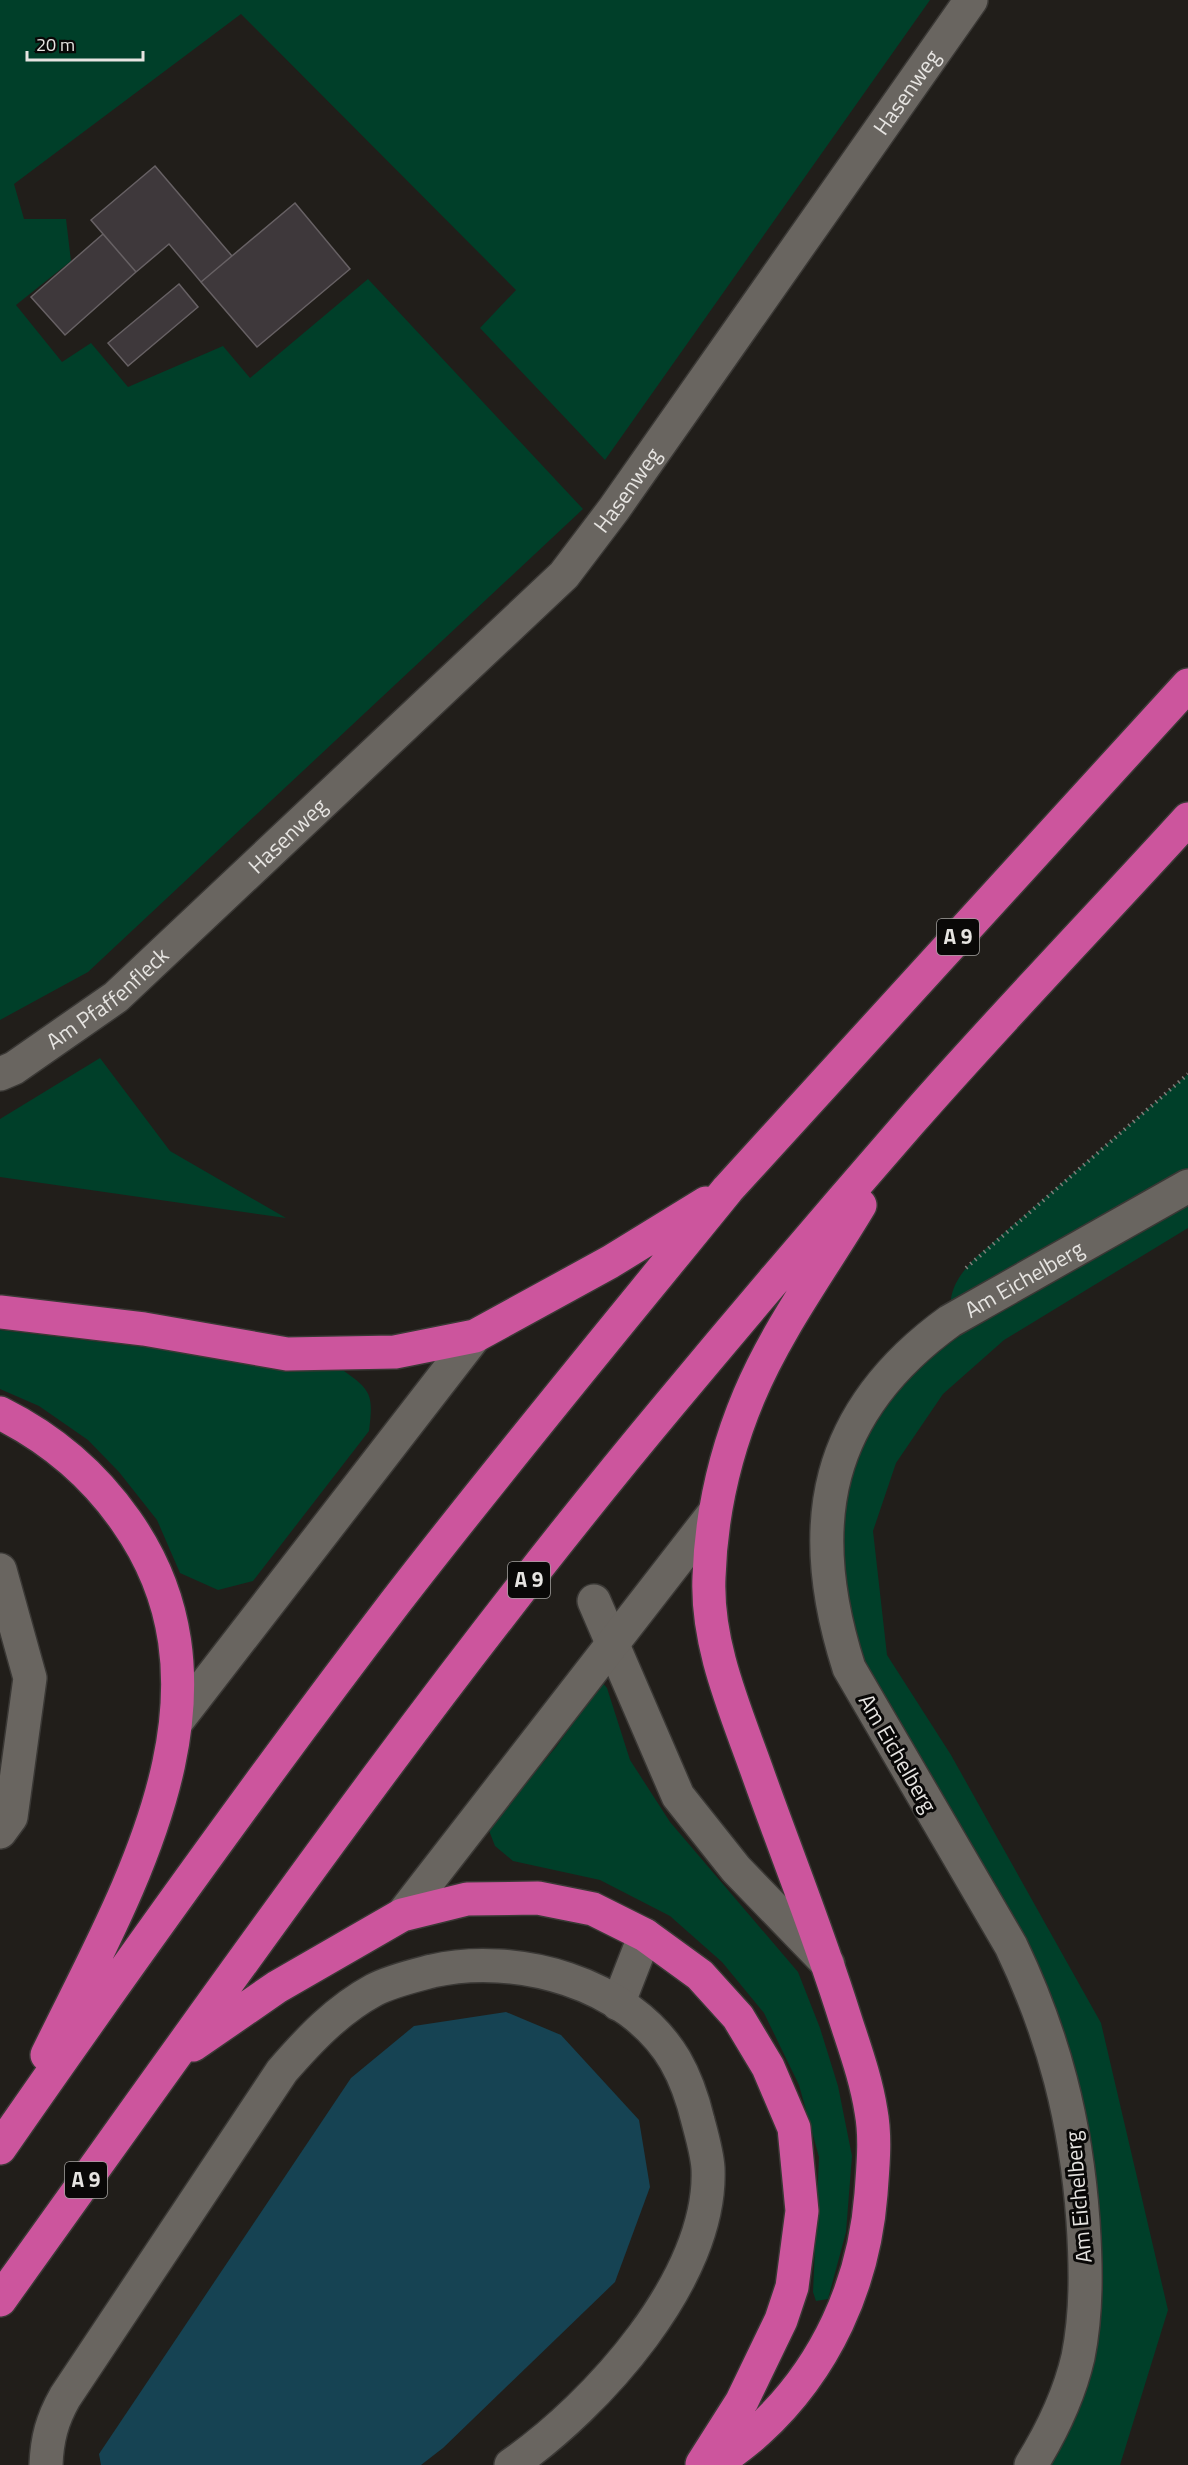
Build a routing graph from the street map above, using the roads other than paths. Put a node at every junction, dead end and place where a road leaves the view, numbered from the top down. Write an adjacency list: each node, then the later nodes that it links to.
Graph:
1 (971, 0): 4 (street, Hasenweg)
2 (1188, 685): 8 (highway, A 9)
3 (1188, 819): 6 (highway, A 9)
4 (204, 911): 5 (street, Am Pfaffenfleck)
5 (0, 1074)
6 (912, 1119): 12 (highway); 22 (highway, A 9)
7 (1188, 1186): 29 (street, Am Eichelberg)
8 (728, 1189): 10 (highway); 23 (highway, A 9)
9 (0, 1312): 10 (highway)
10 (475, 1336): 16 (street)
11 (0, 1413): 16 (highway)
12 (714, 1514): 15 (street); 20 (highway)
13 (0, 1570): 17 (street)
14 (594, 1601): 15 (street)
15 (614, 1645): 18 (street); 20 (street)
16 (178, 1720): 23 (highway)
17 (0, 1832)
18 (402, 1914): 19 (highway); 22 (highway)
19 (645, 1935): 21 (street); 27 (highway)
20 (828, 1964): 28 (highway)
21 (618, 2004): 25 (street); 26 (street)
22 (172, 2060): 24 (highway, A 9)
23 (2, 2144)
24 (0, 2300)
25 (46, 2465)
26 (511, 2465)
27 (702, 2465)
28 (715, 2465)
29 (1031, 2465)

